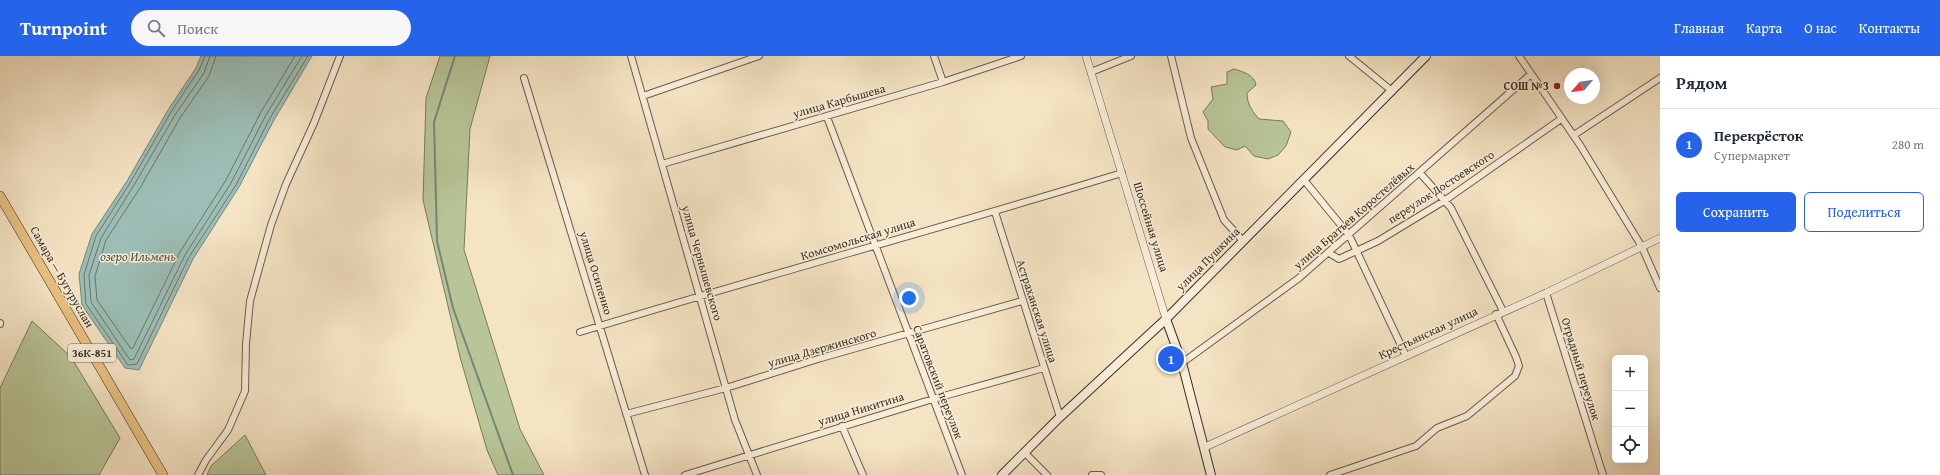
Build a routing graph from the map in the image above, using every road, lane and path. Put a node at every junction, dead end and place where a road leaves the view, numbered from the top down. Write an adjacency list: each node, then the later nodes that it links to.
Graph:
1 (340, 56): 57 (street)
2 (631, 56): 18 (street, улица Чернышевского)
3 (759, 56): 18 (street)
4 (934, 56): 16 (street)
5 (1021, 56): 16 (street, улица Карбышева)
6 (1086, 56): 12 (street, Шоссейная улица)
7 (1131, 56): 12 (street)
8 (1171, 56): 31 (street)
9 (1348, 56): 17 (street)
10 (1426, 56): 17 (main road, улица Пушкина)
11 (1519, 56): 13 (street)
12 (1091, 72): 23 (street, Шоссейная улица)
13 (1531, 74): 20 (street); 24 (street, улица Братьев Коростелёвых)
14 (524, 78): 42 (street, улица Осипенко)
15 (1660, 78): 21 (street)
16 (943, 82): 19 (street, улица Карбышева)
17 (1392, 91): 25 (main road, улица Пушкина)
18 (644, 96): 22 (street, улица Чернышевского)
19 (827, 117): 22 (street, улица Карбышева); 32 (street, Саратовский переулок)
20 (1561, 119): 21 (street); 27 (street, переулок Достоевского)
21 (1574, 135): 33 (street)
22 (662, 164): 38 (street, улица Чернышевского)
23 (1122, 172): 28 (street, Комсомольская улица); 41 (street, Шоссейная улица)
24 (1420, 173): 27 (street); 29 (street, улица Братьев Коростелёвых)
25 (1304, 180): 29 (street); 31 (main road, улица Пушкина)
26 (0, 196): 56 (main road, Самара — Бугуруслан / 36К-851)
27 (1444, 201): 34 (street, переулок Достоевского); 40 (street)
28 (994, 212): 32 (street, Комсомольская улица); 39 (street, Астраханская улица)
29 (1349, 235): 34 (street); 35 (street, улица Братьев Коростелёвых)
30 (1660, 238): 33 (street, Крестьянская улица)
31 (1243, 241): 41 (main road, улица Пушкина)
32 (875, 245): 38 (street, Комсомольская улица); 44 (street, Саратовский переулок)
33 (1642, 247): 36 (street); 37 (street, Крестьянская улица)
34 (1356, 250): 35 (street, переулок Достоевского); 45 (street)
35 (1329, 253): 46 (street, улица Братьев Коростелёвых)
36 (1660, 288)
37 (1546, 293): 40 (street, Крестьянская улица); 69 (street, Отрадный переулок)
38 (699, 296): 42 (street, Комсомольская улица); 48 (street, улица Чернышевского)
39 (1022, 301): 44 (street, улица Дзержинского); 47 (street, Астраханская улица)
40 (1499, 313): 45 (street, Крестьянская улица); 68 (street)
41 (1166, 318): 46 (main road, Шоссейная улица); 51 (main road, улица Пушкина)
42 (601, 326): 43 (street, Комсомольская улица); 50 (street, улица Осипенко)
43 (580, 332)
44 (908, 334): 48 (street, улица Дзержинского); 49 (street, Саратовский переулок)
45 (1406, 356): 53 (street, Крестьянская улица)
46 (1182, 363): 53 (main road, Шоссейная улица)
47 (1044, 368): 49 (street, улица Никитина); 51 (street, Астраханская улица)
48 (726, 388): 50 (street, улица Дзержинского); 55 (street, улица Чернышевского)
49 (933, 399): 52 (street, улица Никитина); 62 (street, Саратовский переулок)
50 (626, 414): 58 (street, улица Осипенко)
51 (1060, 417): 54 (main road, улица Пушкина)
52 (842, 426): 55 (street, улица Никитина); 61 (street)
53 (1205, 447): 67 (main road, Шоссейная улица)
54 (1025, 453): 63 (main road, улица Пушкина); 64 (street)
55 (748, 455): 59 (street, улица Никитина); 60 (street, улица Чернышевского)
56 (163, 475)
57 (198, 475)
58 (645, 475)
59 (685, 475)
60 (757, 475)
61 (863, 475)
62 (962, 475)
63 (1002, 475)
64 (1047, 475)
65 (1092, 475): 66 (street)
66 (1101, 475)
67 (1211, 475)
68 (1330, 475)
69 (1603, 475)

